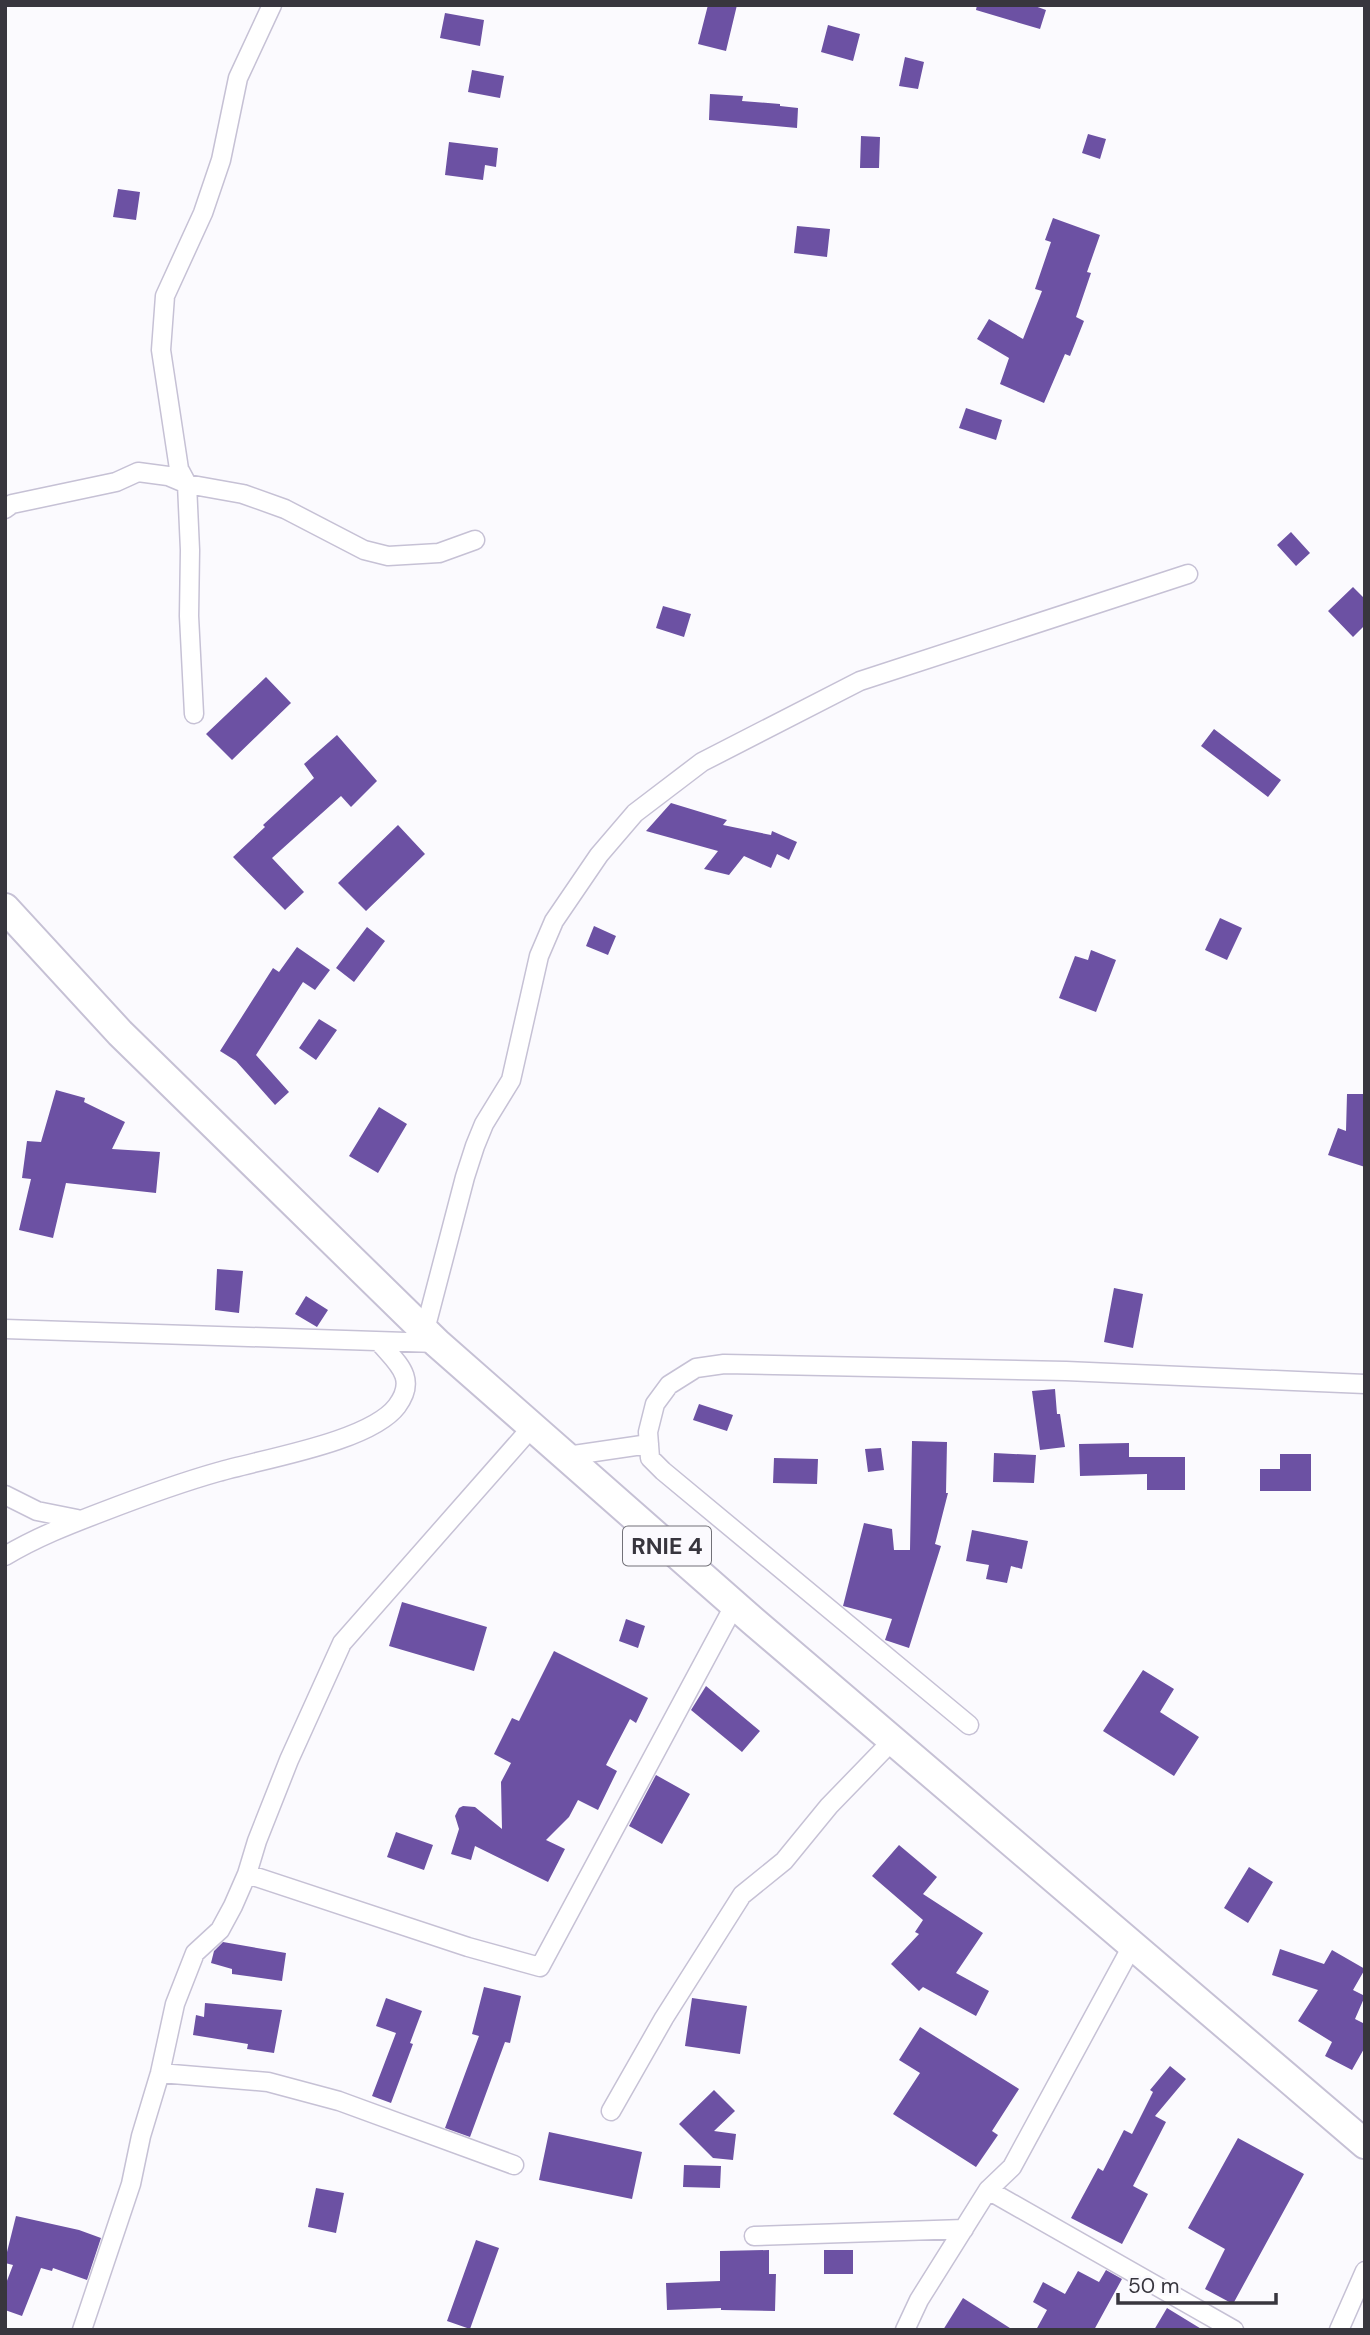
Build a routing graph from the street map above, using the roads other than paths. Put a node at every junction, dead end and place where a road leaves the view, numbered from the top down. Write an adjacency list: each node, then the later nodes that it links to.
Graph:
1 (272, 5): 2 (street)
2 (187, 484): 3 (street); 4 (street); 6 (street)
3 (5, 509)
4 (475, 540)
5 (1188, 574): 9 (street)
6 (194, 714)
7 (5, 908): 9 (main road, RNIE 4)
8 (5, 1329): 10 (street)
9 (431, 1337): 10 (street); 12 (main road, RNIE 4)
10 (380, 1343): 16 (street)
11 (1365, 1384): 13 (street)
12 (533, 1427): 14 (main road, RNIE 4); 21 (street)
13 (649, 1444): 14 (street); 19 (street)
14 (567, 1456): 18 (main road, RNIE 4)
15 (5, 1495): 16 (street)
16 (81, 1520): 17 (street)
17 (5, 1556)
18 (735, 1604): 20 (main road, RNIE 4); 21 (street)
19 (969, 1725)
20 (892, 1741): 22 (main road, RNIE 4); 24 (street)
21 (247, 1874): 23 (street)
22 (1132, 1946): 25 (main road, RNIE 4); 27 (street)
23 (160, 2073): 26 (street); 31 (street)
24 (611, 2110)
25 (1365, 2144)
26 (514, 2165)
27 (988, 2190): 28 (street); 33 (street)
28 (964, 2228): 29 (street); 32 (street)
29 (754, 2236)
30 (1365, 2271): 34 (street)
31 (82, 2330)
32 (905, 2330)
33 (1234, 2330)
34 (1339, 2330)

